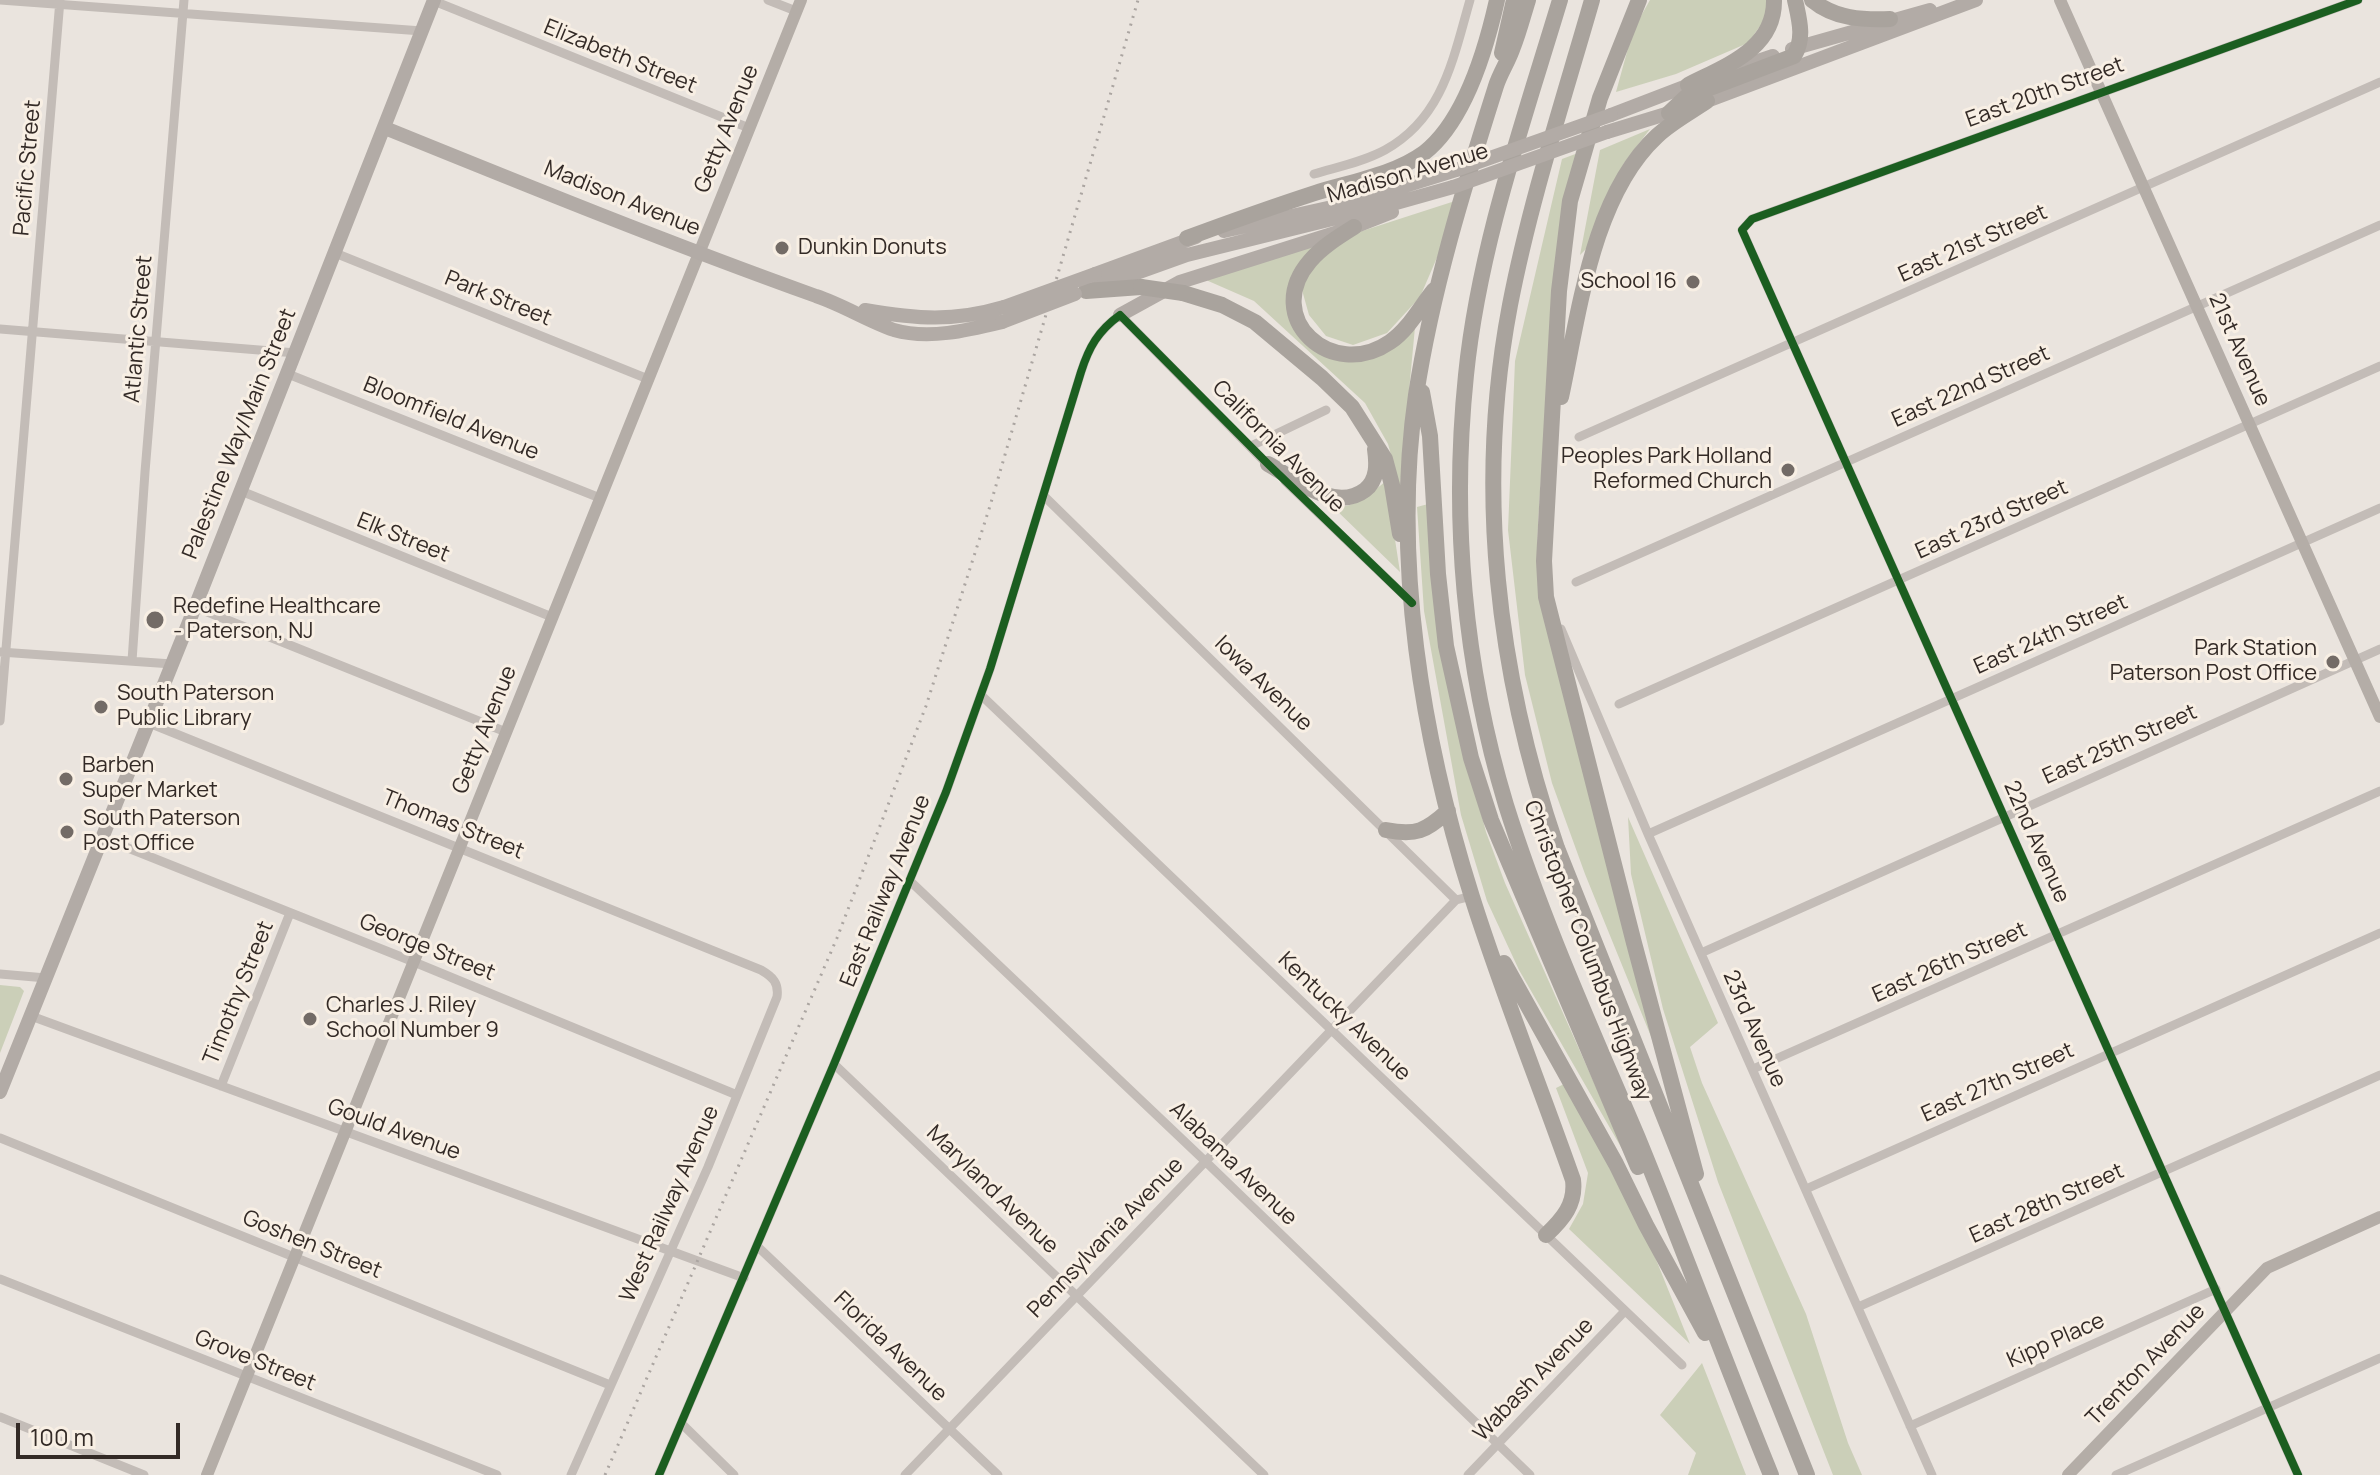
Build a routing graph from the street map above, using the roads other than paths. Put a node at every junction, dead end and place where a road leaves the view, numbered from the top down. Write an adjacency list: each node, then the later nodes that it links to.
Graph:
1 (0, 0): 20 (street)
2 (184, 0): 22 (street, Atlantic Street)
3 (434, 0): 24 (main road, Palestine Way/Main Street); 34 (street, Elizabeth Street)
4 (768, 0): 21 (street)
5 (1470, 0): 35 (street)
6 (1497, 0): 41 (highway)
7 (1514, 0): 27 (highway)
8 (1528, 0): 27 (highway)
9 (1560, 0): 122 (highway, Christopher Columbus Highway)
10 (1592, 0): 127 (highway, Christopher Columbus Highway)
11 (1626, 0): 26 (highway)
12 (1639, 0): 26 (highway)
13 (1774, 0): 29 (highway)
14 (1795, 0): 25 (highway)
15 (1812, 0): 23 (highway)
16 (1968, 0): 23 (main road, Madison Avenue)
17 (1976, 0): 31 (main road, Madison Avenue)
18 (2060, 0): 30 (street, 21st Avenue)
19 (2358, 0): 30 (street, East 20th Street)
20 (60, 3): 22 (street); 50 (street, Pacific Street)
21 (798, 6): 34 (street, Getty Avenue)
22 (183, 14): 24 (street); 51 (street, Atlantic Street)
23 (1890, 19): 25 (main road, Madison Avenue)
24 (422, 31): 33 (main road, Palestine Way/Main Street)
25 (1800, 47): 29 (main road, Madison Avenue); 32 (highway)
26 (1617, 50): 62 (highway)
27 (1497, 82): 44 (highway)
28 (2380, 82): 37 (street, East 21st Street)
29 (1688, 85): 41 (main road, Madison Avenue, bridge)
30 (2101, 92): 37 (street, 21st Avenue); 38 (street, East 20th Street)
31 (1707, 101): 32 (main road, Madison Avenue); 62 (highway)
32 (1669, 113): 36 (main road, Madison Avenue, bridge)
33 (385, 128): 42 (main road, Palestine Way/Main Street); 43 (main road, Madison Avenue)
34 (749, 128): 43 (street, Getty Avenue)
35 (1314, 174)
36 (1453, 187): 40 (main road); 45 (main road, Madison Avenue)
37 (2144, 187): 46 (street, 21st Avenue); 52 (street, East 21st Street)
38 (1745, 224): 52 (street, 22nd Avenue)
39 (2380, 225): 46 (street, East 22nd Street)
40 (1354, 227): 44 (highway); 48 (main road)
41 (1187, 238): 47 (main road, Madison Avenue, bridge)
42 (335, 253): 53 (main road, Palestine Way/Main Street); 57 (street, Park Street)
43 (698, 254): 47 (main road, Madison Avenue); 57 (street, Getty Avenue)
44 (1438, 286): 56 (highway)
45 (1080, 293): 47 (main road, Madison Avenue, bridge); 60 (highway, bridge)
46 (2198, 307): 59 (street, 21st Avenue); 64 (street, East 22nd Street)
47 (1003, 314)
48 (1120, 315): 63 (street, California Avenue); 67 (street, East Railway Avenue)
49 (0, 329): 50 (street)
50 (32, 332): 51 (street); 79 (street, Pacific Street)
51 (156, 342): 53 (street); 81 (street, Atlantic Street)
52 (1794, 342): 61 (street, East 21st Street); 64 (street, 22nd Avenue)
53 (296, 353): 55 (main road, Palestine Way/Main Street)
54 (2380, 366): 59 (street, East 23rd Street)
55 (288, 374): 66 (main road, Palestine Way/Main Street); 68 (street, Bloomfield Avenue)
56 (1419, 378): 71 (highway); 122 (highway)
57 (648, 379): 68 (street, Getty Avenue)
58 (1326, 410): 63 (street)
59 (2250, 424): 70 (street, 21st Avenue); 72 (street, East 23rd Street)
60 (1370, 432): 65 (highway); 71 (highway)
61 (1579, 437)
62 (1550, 445): 74 (highway)
63 (1251, 446): 65 (street, California Avenue)
64 (1847, 462): 72 (street, 22nd Avenue); 73 (street, East 22nd Street)
65 (1268, 464): 75 (street, California Avenue)
66 (241, 491): 76 (main road, Palestine Way/Main Street); 77 (street, Elk Street)
67 (1044, 496): 83 (street, East Railway Avenue); 93 (street, Iowa Avenue)
68 (600, 498): 77 (street, Getty Avenue)
69 (2380, 508): 70 (street, East 24th Street)
70 (2303, 543): 80 (street, 21st Avenue); 84 (street, East 24th Street)
71 (1410, 575): 75 (highway)
72 (1900, 581): 84 (street, 22nd Avenue); 85 (street, East 23rd Street)
73 (1576, 582)
74 (1546, 597): 94 (street, 23rd Avenue); 127 (highway)
75 (1412, 603): 91 (highway)
76 (195, 607): 82 (main road, Palestine Way/Main Street); 89 (street)
77 (552, 617): 89 (street, Getty Avenue)
78 (2380, 649): 80 (street, East 25th Street)
79 (3, 652): 81 (street); 87 (street, Pacific Street)
80 (2355, 660): 86 (street, 21st Avenue); 92 (street, East 25th Street)
81 (132, 661): 82 (street)
82 (172, 664): 88 (main road, Palestine Way/Main Street)
83 (981, 695): 97 (street, East Railway Avenue); 109 (street, Kentucky Avenue)
84 (1952, 699): 92 (street, 22nd Avenue); 94 (street, East 24th Street)
85 (1619, 704)
86 (2380, 717)
87 (0, 721)
88 (149, 723): 95 (main road, Palestine Way/Main Street); 96 (street, Thomas Street)
89 (506, 732): 96 (street, Getty Avenue)
90 (2380, 791): 102 (street, East 26th Street)
91 (1448, 811): 93 (highway); 98 (highway)
92 (2005, 816): 102 (street, 22nd Avenue); 103 (street, East 25th Street)
93 (1386, 830): 98 (street, Iowa Avenue)
94 (1648, 834): 103 (street, 23rd Avenue)
95 (103, 838): 99 (street, George Street); 107 (main road, Palestine Way/Main Street)
96 (460, 847): 104 (street, Getty Avenue); 105 (street, Thomas Street)
97 (910, 881): 111 (street, East Railway Avenue); 119 (street, Alabama Avenue)
98 (1464, 898): 100 (highway); 109 (street, Pennsylvania Avenue)
99 (290, 913): 104 (street, George Street); 114 (street, Timothy Street)
100 (1480, 920): 124 (highway); 140 (highway)
101 (2380, 933): 110 (street, East 27th Street)
102 (2058, 935): 110 (street, 22nd Avenue); 112 (street, East 26th Street)
103 (1701, 953): 112 (street, 23rd Avenue)
104 (414, 962): 116 (street, George Street); 117 (street, Getty Avenue)
105 (742, 962): 116 (street, West Railway Avenue)
106 (0, 974): 107 (street)
107 (46, 978): 108 (main road, Palestine Way/Main Street)
108 (31, 1016): 114 (street, Gould Avenue); 115 (main road, Palestine Way/Main Street)
109 (1332, 1030): 119 (street, Pennsylvania Avenue); 124 (street, Kentucky Avenue)
110 (2110, 1052): 120 (street, 22nd Avenue); 121 (street, East 27th Street)
111 (834, 1064): 125 (street, East Railway Avenue); 132 (street, Maryland Avenue)
112 (1753, 1069): 121 (street, 23rd Avenue)
113 (2380, 1075): 120 (street, East 28th Street)
114 (221, 1086): 117 (street, Gould Avenue)
115 (0, 1092)
116 (737, 1095): 126 (street, West Railway Avenue)
117 (345, 1131): 126 (street, Gould Avenue); 128 (street, Getty Avenue)
118 (0, 1138): 128 (street, Goshen Street)
119 (1205, 1161): 132 (street, Pennsylvania Avenue); 146 (street, Alabama Avenue)
120 (2164, 1173): 131 (street, 22nd Avenue); 133 (street, East 28th Street)
121 (1806, 1189): 133 (street, 23rd Avenue)
122 (1662, 1197): 140 (highway, Christopher Columbus Highway)
123 (2380, 1217): 135 (street, Trenton Avenue)
124 (1546, 1235): 134 (street, Kentucky Avenue)
125 (757, 1246): 129 (street, East Railway Avenue); 145 (street, Florida Avenue)
126 (670, 1251): 129 (street, Gould Avenue); 139 (street, West Railway Avenue)
127 (1718, 1253): 159 (highway, Christopher Columbus Highway)
128 (295, 1257): 138 (street, Getty Avenue); 139 (street, Goshen Street)
129 (744, 1278): 143 (street, East Railway Avenue)
130 (0, 1279): 138 (street, Grove Street)
131 (2216, 1289): 135 (street, 22nd Avenue); 144 (street, Kipp Place)
132 (1077, 1295): 145 (street, Pennsylvania Avenue); 155 (street, Maryland Avenue)
133 (1858, 1307): 144 (street, 23rd Avenue)
134 (1625, 1311): 137 (street, Kentucky Avenue); 146 (street, Wabash Avenue)
135 (2225, 1311): 141 (street, 22nd Avenue); 161 (street, Trenton Avenue)
136 (2380, 1358): 141 (street)
137 (1682, 1365)
138 (246, 1377): 148 (street, Getty Avenue); 149 (street, Grove Street)
139 (610, 1385): 150 (street, West Railway Avenue)
140 (1736, 1388): 158 (highway, Christopher Columbus Highway)
141 (2268, 1408): 162 (street); 163 (street, 22nd Avenue)
142 (0, 1417): 147 (street)
143 (682, 1424): 151 (street, East Railway Avenue); 152 (street)
144 (1910, 1426): 160 (street, 23rd Avenue)
145 (949, 1429): 153 (street, Pennsylvania Avenue); 154 (street, Florida Avenue)
146 (1497, 1444): 156 (street, Wabash Avenue); 157 (street, Alabama Avenue)
147 (144, 1475)
148 (207, 1475)
149 (497, 1475)
150 (571, 1475)
151 (659, 1475)
152 (734, 1475)
153 (905, 1475)
154 (998, 1475)
155 (1264, 1475)
156 (1468, 1475)
157 (1530, 1475)
158 (1771, 1475)
159 (1807, 1475)
160 (1932, 1475)
161 (2068, 1475)
162 (2116, 1475)
163 (2298, 1475)

